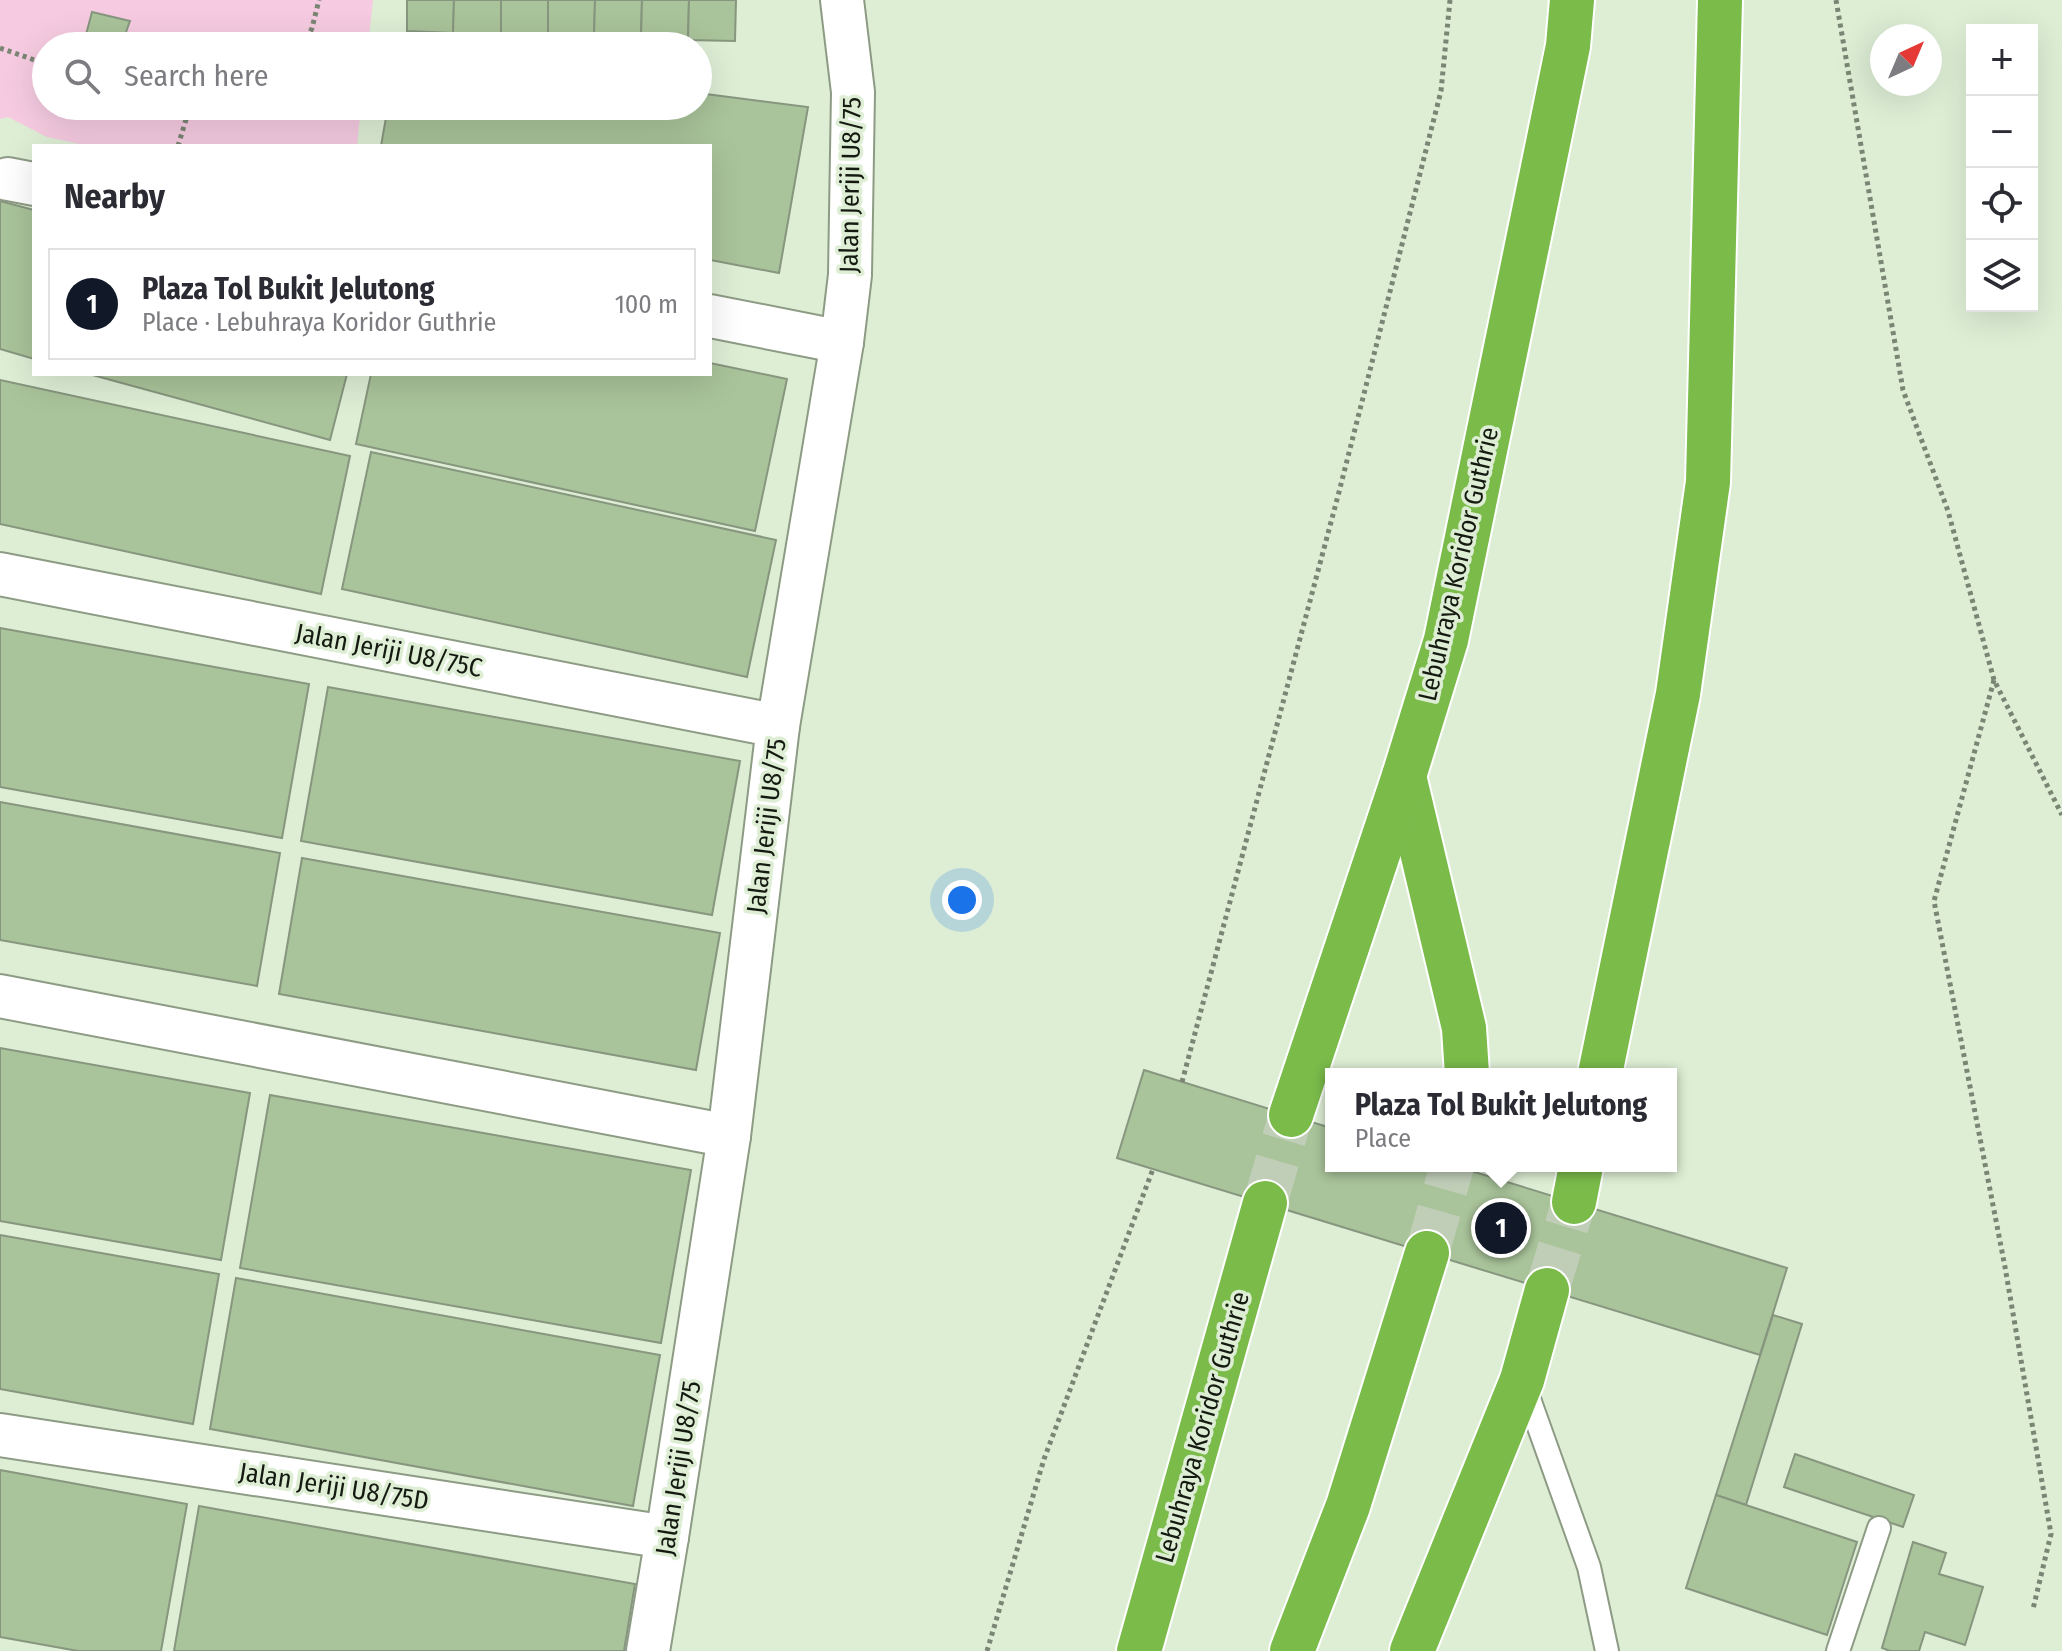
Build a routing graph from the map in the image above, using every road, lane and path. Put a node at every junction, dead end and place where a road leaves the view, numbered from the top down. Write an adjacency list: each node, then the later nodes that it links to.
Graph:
1 (319, 0): 8 (path)
2 (842, 0): 15 (street, Jalan Jeriji U8/75)
3 (1450, 0): 24 (path)
4 (1553, 0): 9 (highway)
5 (1572, 0): 9 (highway, Lebuhraya Koridor Guthrie)
6 (1720, 0): 23 (highway)
7 (1836, 0): 17 (path)
8 (310, 32)
9 (1568, 46): 19 (highway, Lebuhraya Koridor Guthrie)
10 (0, 48): 11 (path)
11 (32, 59)
12 (186, 120): 13 (path)
13 (179, 144)
14 (712, 316): 15 (street)
15 (842, 342): 18 (street, Jalan Jeriji U8/75)
16 (0, 574): 18 (street, Jalan Jeriji U8/75C)
17 (1994, 680): 20 (path); 35 (path)
18 (778, 726): 26 (street, Jalan Jeriji U8/75)
19 (1404, 776): 22 (highway); 25 (highway, Lebuhraya Koridor Guthrie)
20 (2062, 815)
21 (0, 996): 26 (street)
22 (1467, 1068)
23 (1601, 1068)
24 (1182, 1082)
25 (1291, 1115)
26 (729, 1136): 34 (street, Jalan Jeriji U8/75)
27 (1153, 1169): 37 (path)
28 (1265, 1203): 38 (highway, Lebuhraya Koridor Guthrie)
29 (1427, 1253): 39 (highway)
30 (1547, 1290): 31 (highway)
31 (1522, 1380): 40 (highway); 41 (lane)
32 (0, 1435): 34 (street, Jalan Jeriji U8/75D)
33 (1879, 1528): 42 (lane)
34 (667, 1537): 36 (street, Jalan Jeriji U8/75)
35 (2033, 1609)
36 (648, 1651)
37 (987, 1651)
38 (1139, 1651)
39 (1292, 1651)
40 (1412, 1651)
41 (1607, 1651)
42 (1838, 1651)

